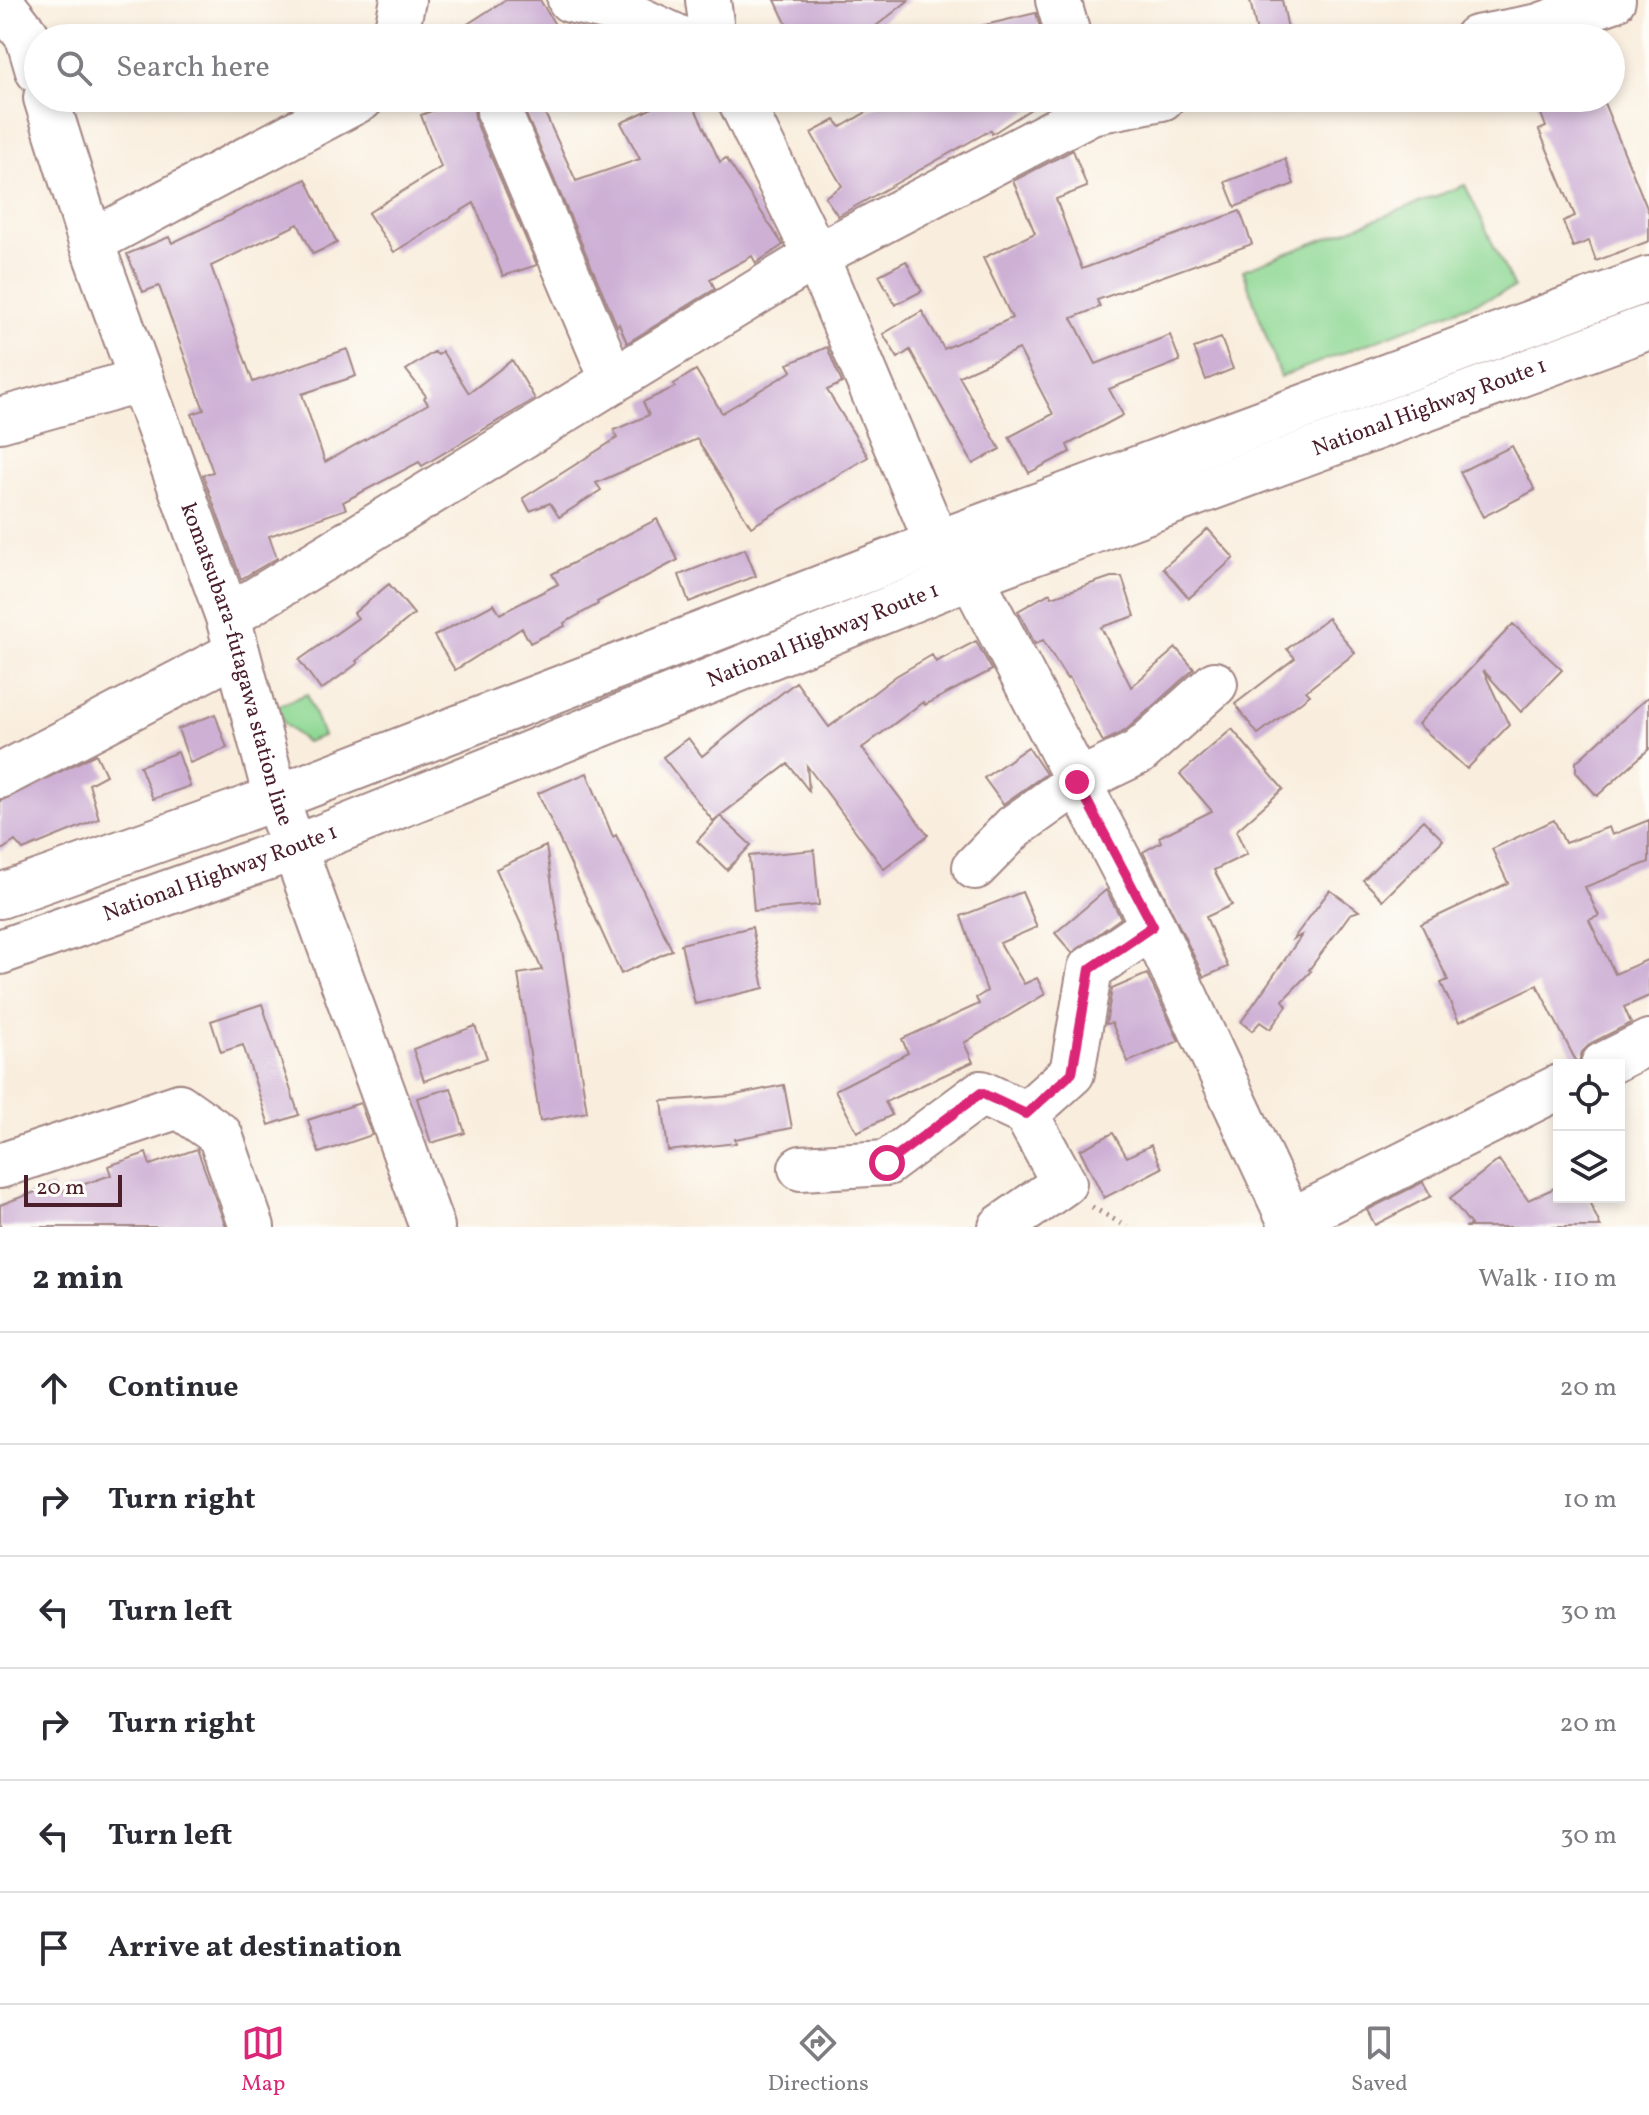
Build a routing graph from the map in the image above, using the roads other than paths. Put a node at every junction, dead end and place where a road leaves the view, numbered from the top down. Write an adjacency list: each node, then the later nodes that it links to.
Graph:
1 (403, 0): 8 (main road)
2 (570, 0): 9 (main road)
3 (670, 0): 10 (main road)
4 (708, 0): 11 (main road)
5 (1058, 0): 12 (main road)
6 (1613, 0): 13 (main road)
7 (0, 1): 14 (main road)
8 (398, 24)
9 (650, 24)
10 (678, 24)
11 (711, 24)
12 (1065, 24)
13 (1545, 24)
14 (24, 32)
15 (50, 112): 20 (main road, komatsubara-futagawa station line)
16 (336, 112): 20 (main road)
17 (499, 112): 25 (main road)
18 (746, 112): 21 (main road)
19 (1076, 112): 21 (main road)
20 (91, 242): 24 (main road, komatsubara-futagawa station line)
21 (816, 256): 25 (main road); 27 (main road)
22 (1649, 279): 27 (main road, National Highway Route 1)
23 (1649, 327): 28 (main road, National Highway Route 1)
24 (142, 380): 26 (main road); 29 (main road, komatsubara-futagawa station line)
25 (613, 381): 29 (main road)
26 (0, 420)
27 (937, 543): 33 (main road, National Highway Route 1)
28 (971, 576): 32 (main road); 34 (main road, National Highway Route 1)
29 (232, 635): 31 (main road); 33 (main road, komatsubara-futagawa station line)
30 (1215, 684): 32 (main road)
31 (0, 776)
32 (1077, 782): 35 (main road); 37 (main road)
33 (276, 798): 34 (main road, komatsubara-futagawa station line); 36 (main road, National Highway Route 1)
34 (294, 848): 38 (main road, National Highway Route 1); 47 (main road, komatsubara-futagawa station line)
35 (975, 867)
36 (0, 896)
37 (1153, 926): 42 (main road); 45 (main road)
38 (0, 952)
39 (1649, 1042): 40 (main road)
40 (1615, 1059)
41 (1553, 1090): 45 (main road)
42 (1026, 1114): 44 (main road); 48 (main road)
43 (0, 1166): 46 (main road)
44 (801, 1168)
45 (1292, 1224)
46 (252, 1227)
47 (432, 1227)
48 (1001, 1227)

